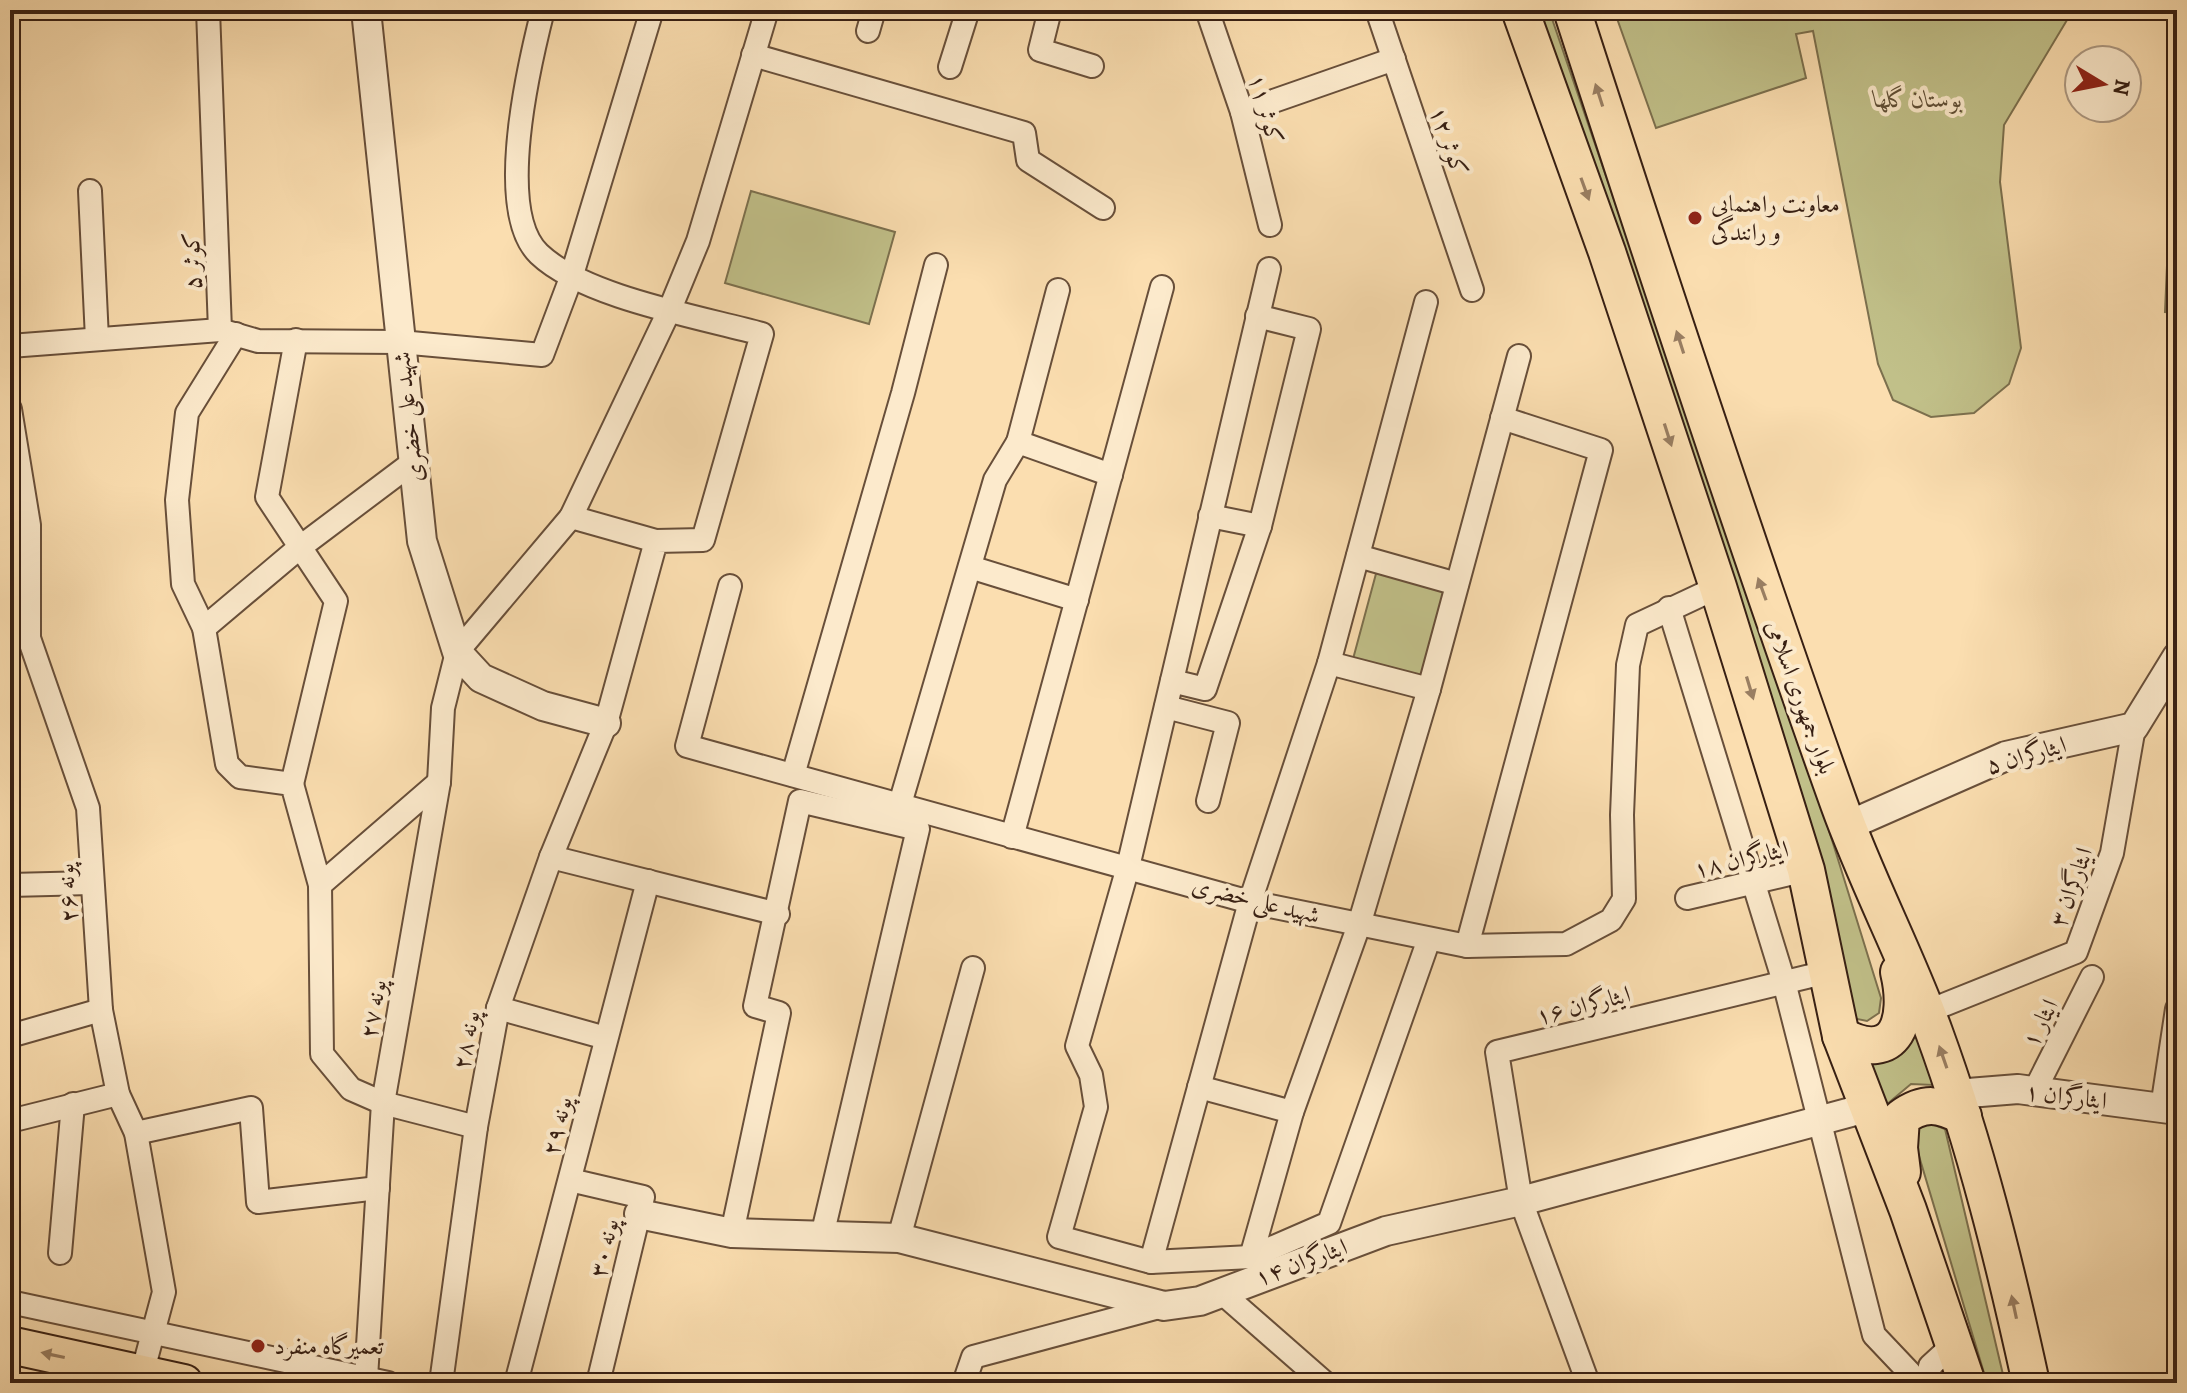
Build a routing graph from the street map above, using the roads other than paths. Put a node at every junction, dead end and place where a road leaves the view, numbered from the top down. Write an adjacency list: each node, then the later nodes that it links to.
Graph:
1 (208, 10): 29 (street, کوثر ۵)
2 (366, 10): 32 (street, شهید علی خضری)
3 (543, 10): 22 (street)
4 (652, 10): 22 (street)
5 (767, 10): 12 (street)
6 (968, 10): 15 (street)
7 (1050, 10): 14 (street)
8 (1207, 10): 16 (street, کوثر ۱۱)
9 (1377, 10): 13 (street, کوثر ۱۲)
10 (1520, 10): 49 (main road, بلوار جمهوری اسلامی, one-way to 49)
11 (1572, 10): 66 (main road, بلوار جمهوری اسلامی, one-way to 11)
12 (753, 55): 18 (street); 27 (street)
13 (1394, 59): 16 (street); 25 (street, کوثر ۱۲)
14 (1092, 66)
15 (950, 67)
16 (1242, 112): 19 (street, کوثر ۱۱)
17 (90, 191): 30 (street)
18 (1103, 208)
19 (1270, 225)
20 (936, 265): 61 (street)
21 (1269, 269): 28 (street)
22 (571, 278): 27 (street); 32 (street)
23 (1162, 287): 39 (street)
24 (1058, 290): 37 (street)
25 (1472, 290)
26 (1426, 302): 45 (street)
27 (670, 309): 41 (street); 43 (street)
28 (1257, 316): 40 (street); 42 (street)
29 (228, 332): 30 (street); 31 (street); 52 (street)
30 (97, 339): 33 (street)
31 (296, 340): 32 (street); 44 (street)
32 (400, 342): 38 (street, شهید علی خضری)
33 (10, 346)
34 (1519, 356): 36 (street)
35 (10, 409): 72 (street, پونه ۲۶)
36 (1502, 418): 47 (street); 82 (street)
37 (1018, 442): 39 (street); 46 (street)
38 (412, 463): 44 (street); 53 (street, شهید علی خضری)
39 (1111, 475): 50 (street)
40 (1210, 516): 42 (street); 56 (street)
41 (571, 517): 43 (street); 53 (street)
42 (1260, 526): 56 (street)
43 (656, 541): 59 (street, پونه ۲۸)
44 (299, 548): 52 (street); 63 (street)
45 (1358, 556): 47 (street); 54 (street)
46 (970, 567): 50 (street); 65 (street)
47 (1457, 584): 57 (street)
48 (730, 586): 61 (street, شهید علی خضری)
49 (1718, 587): 51 (street, شهید علی خضری); 70 (main road, بلوار جمهوری اسلامی, one-way to 70)
50 (1077, 600): 67 (street)
51 (1669, 608): 73 (street); 82 (street, شهید علی خضری)
52 (204, 628): 63 (street)
53 (457, 652): 59 (street, شهید علی خضری); 62 (street, پونه ۲۷)
54 (1329, 663): 57 (street); 77 (street)
55 (2173, 673): 60 (street)
56 (1172, 681): 58 (street)
57 (1429, 689): 80 (street)
58 (1166, 707): 64 (street); 69 (street)
59 (606, 723): 68 (street, پونه ۲۸)
60 (2134, 727): 66 (street, ایثارگران ۵); 90 (street, ایثارگران ۳)
61 (793, 775): 65 (street, شهید علی خضری)
62 (439, 782): 75 (street); 97 (street, پونه ۲۷)
63 (292, 784): 75 (street)
64 (1208, 801)
65 (900, 804): 67 (street, شهید علی خضری)
66 (1847, 826): 79 (main road, بلوار جمهوری اسلامی)
67 (1012, 837): 69 (street, شهید علی خضری)
68 (551, 857): 71 (street); 87 (street, پونه ۲۸)
69 (1128, 867): 77 (street, شهید علی خضری); 117 (street)
70 (1806, 870): 73 (street, ایثارگران ۱۸); 84 (main road, بلوار جمهوری اسلامی)
71 (648, 881): 78 (street); 93 (street, پونه ۲۹)
72 (91, 883): 74 (street); 88 (street, پونه ۲۶)
73 (1753, 883): 76 (street, ایثارگران ۱۸); 86 (street)
74 (10, 885)
75 (320, 885): 97 (street)
76 (1687, 898)
77 (1250, 902): 80 (street, شهید علی خضری); 94 (street)
78 (778, 914): 112 (street); 113 (street)
79 (1887, 924): 90 (main road, بلوار جمهوری اسلامی); 92 (main road)
80 (1359, 925): 81 (street, شهید علی خضری); 102 (street)
81 (1429, 939): 82 (street, شهید علی خضری); 116 (street)
82 (1467, 946)
83 (973, 968): 114 (street)
84 (1827, 972): 86 (street, ایثارگران ۱۶); 92 (main road, بلوار جمهوری اسلامی)
85 (2092, 977): 95 (street, ایثار ۱)
86 (1784, 982): 104 (street); 109 (street, ایثارگران ۱۶)
87 (498, 1008): 93 (street); 105 (street, پونه ۲۸)
88 (101, 1010): 91 (street); 96 (street, پونه ۲۶)
89 (2177, 1011): 101 (street)
90 (1926, 1012): 99 (main road, بلوار جمهوری اسلامی, one-way to 90)
91 (10, 1036)
92 (1841, 1036): 100 (main road, بلوار جمهوری اسلامی)
93 (606, 1038): 107 (street, پونه ۲۹)
94 (1199, 1087): 102 (street); 117 (street)
95 (2034, 1092): 99 (street, ایثارگران ۱); 101 (street, ایثارگران ۱)
96 (118, 1094): 98 (street); 106 (street, پونه ۲۶)
97 (383, 1103): 105 (street); 108 (street, پونه ۲۷)
98 (73, 1104): 103 (street); 115 (street)
99 (1959, 1105): 110 (main road); 136 (main road, بلوار جمهوری اسلامی, one-way to 99)
100 (1866, 1108): 104 (street, ایثارگران ۱۴); 110 (main road, بلوار جمهوری اسلامی)
101 (2169, 1109)
102 (1292, 1112): 116 (street)
103 (10, 1121)
104 (1817, 1121): 109 (street, ایثارگران ۱۴); 133 (street)
105 (476, 1127): 127 (street, پونه ۲۸)
106 (136, 1133): 108 (street); 121 (street, پونه ۲۶)
107 (570, 1180): 111 (street, پونه ۳۰); 128 (street, پونه ۲۹)
108 (378, 1188): 125 (street, پونه ۲۷)
109 (1521, 1201): 118 (street, ایثارگران ۱۴); 132 (street)
110 (1908, 1210): 122 (main road, بلوار جمهوری اسلامی)
111 (639, 1214): 112 (street, ایثارگران ۱۴); 129 (street, پونه ۳۰)
112 (732, 1233): 113 (street, ایثارگران ۱۴)
113 (822, 1236): 114 (street, ایثارگران ۱۴)
114 (899, 1238): 120 (street, ایثارگران ۱۴)
115 (60, 1253)
116 (1251, 1257): 117 (street)
117 (1151, 1262)
118 (1221, 1292): 120 (street, ایثارگران ۱۴); 131 (street)
119 (10, 1302): 121 (street)
120 (1164, 1306): 130 (street)
121 (154, 1331): 124 (street, پونه ۲۶); 125 (street)
122 (1954, 1344): 134 (street); 135 (main road, بلوار جمهوری اسلامی)
123 (10, 1345): 124 (main road, one-way to 123)
124 (142, 1374): 126 (main road)
125 (377, 1380)
126 (184, 1383)
127 (441, 1383)
128 (516, 1383)
129 (598, 1383)
130 (964, 1383)
131 (1325, 1383)
132 (1588, 1383)
133 (1913, 1383)
134 (1928, 1383)
135 (1967, 1383)
136 (2031, 1383)

